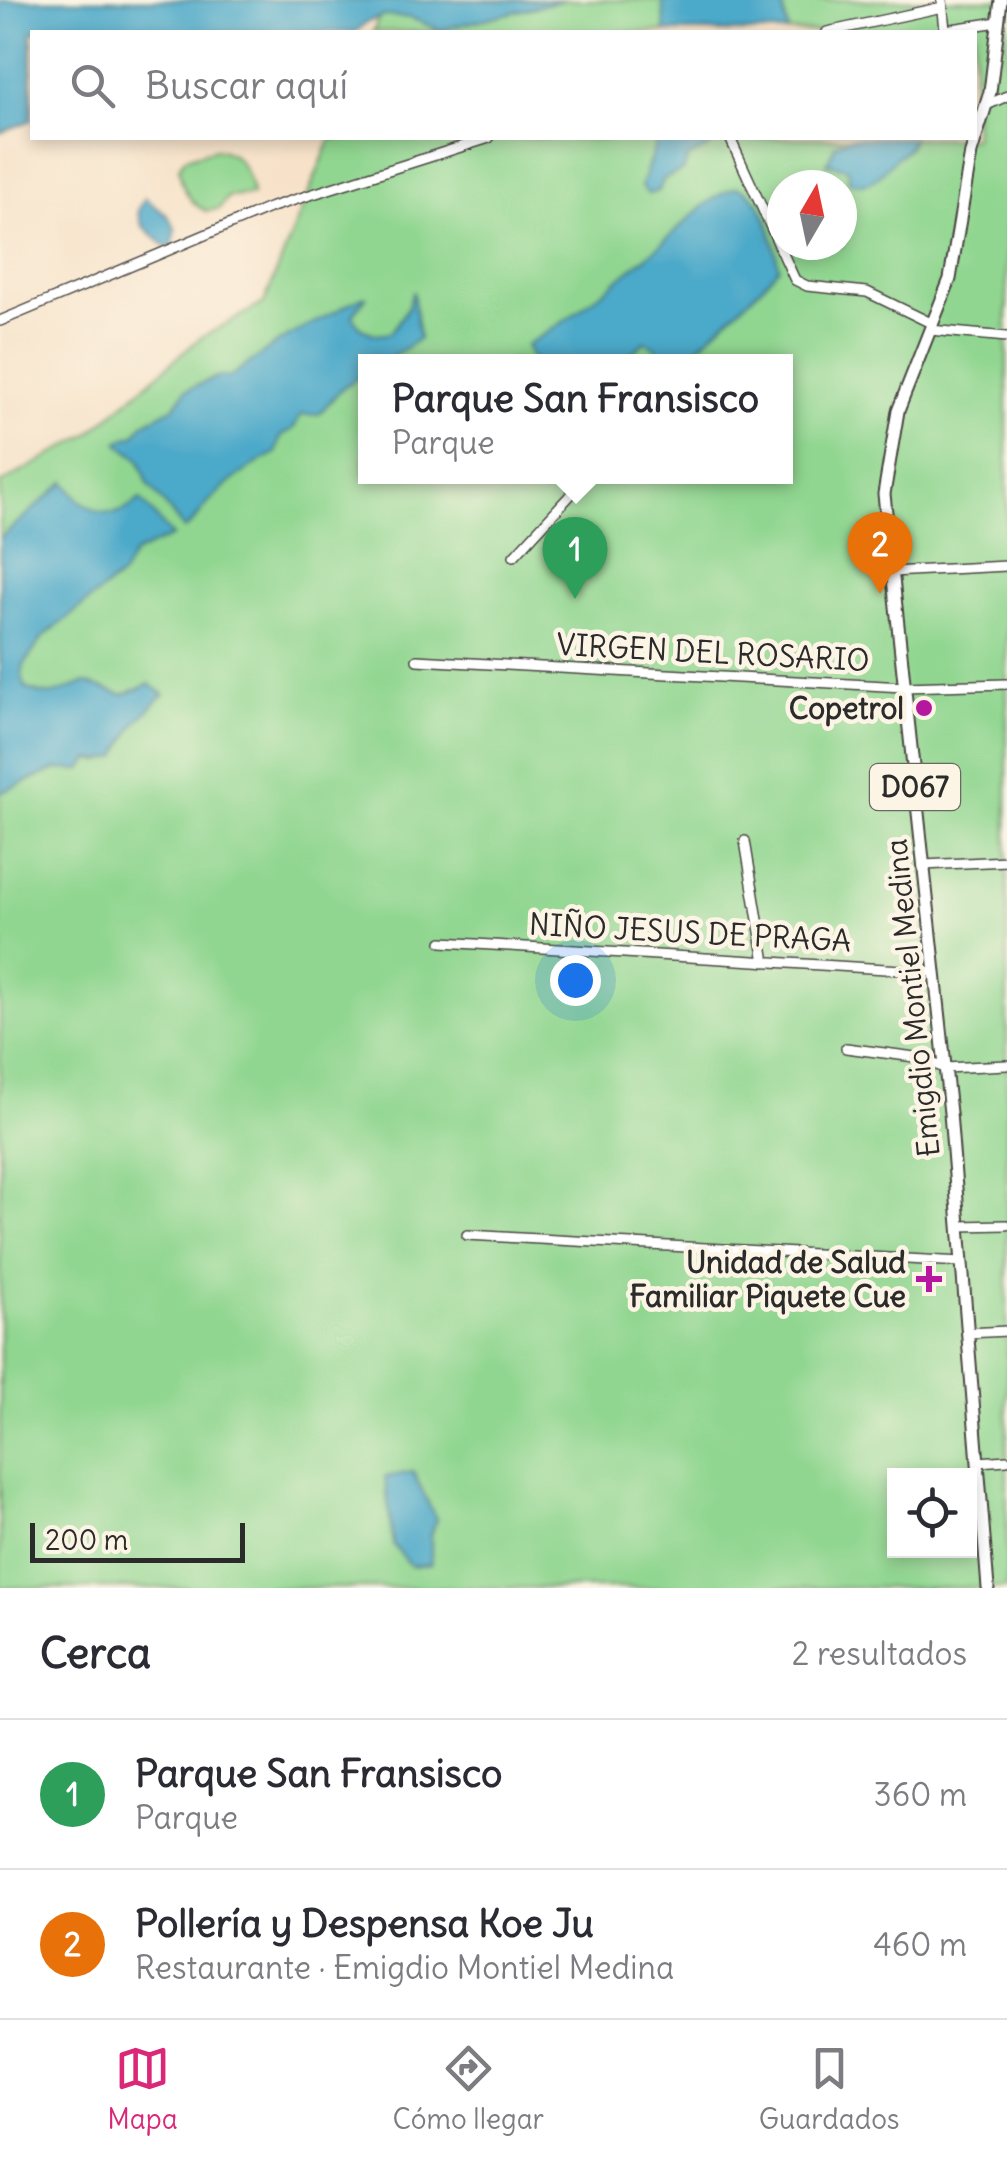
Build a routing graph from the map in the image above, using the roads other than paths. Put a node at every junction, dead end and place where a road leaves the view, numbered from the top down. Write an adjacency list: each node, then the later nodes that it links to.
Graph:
1 (1001, 0): 3 (main road, Emigdio Montiel Medina / D067)
2 (942, 4): 3 (street); 4 (street)
3 (998, 22): 6 (main road, Emigdio Montiel Medina / D067)
4 (834, 30)
5 (1007, 96): 6 (street)
6 (987, 104): 10 (main road, Emigdio Montiel Medina / D067)
7 (483, 140): 9 (street)
8 (731, 140): 10 (street)
9 (0, 321)
10 (931, 327): 11 (street); 15 (main road, Emigdio Montiel Medina / D067)
11 (1007, 337)
12 (581, 484): 13 (street)
13 (514, 556)
14 (1007, 566): 15 (street)
15 (890, 572): 18 (main road, Emigdio Montiel Medina / D067)
16 (417, 660): 18 (street, VIRGEN DEL ROSARIO)
17 (1007, 684): 18 (street, VIRGEN DEL ROSARIO)
18 (904, 688): 21 (main road, Emigdio Montiel Medina / D067)
19 (745, 840): 23 (street)
20 (1007, 861): 21 (street)
21 (923, 865): 24 (main road, Emigdio Montiel Medina / D067)
22 (442, 942): 23 (street, NIÑO JESUS DE PRAGA)
23 (765, 962): 24 (street, NIÑO JESUS DE PRAGA)
24 (935, 972): 27 (main road, Emigdio Montiel Medina / D067)
25 (846, 1048): 27 (street)
26 (1007, 1065): 27 (street)
27 (945, 1068): 29 (main road, Emigdio Montiel Medina / D067)
28 (1007, 1225): 29 (street)
29 (959, 1226): 31 (main road, Emigdio Montiel Medina / D067)
30 (468, 1234): 31 (street)
31 (962, 1262): 33 (main road, Emigdio Montiel Medina / D067)
32 (1007, 1331): 33 (street)
33 (968, 1333): 35 (main road, Emigdio Montiel Medina / D067)
34 (1007, 1460): 35 (street)
35 (978, 1462): 36 (main road, Emigdio Montiel Medina / D067)
36 (988, 1588)

